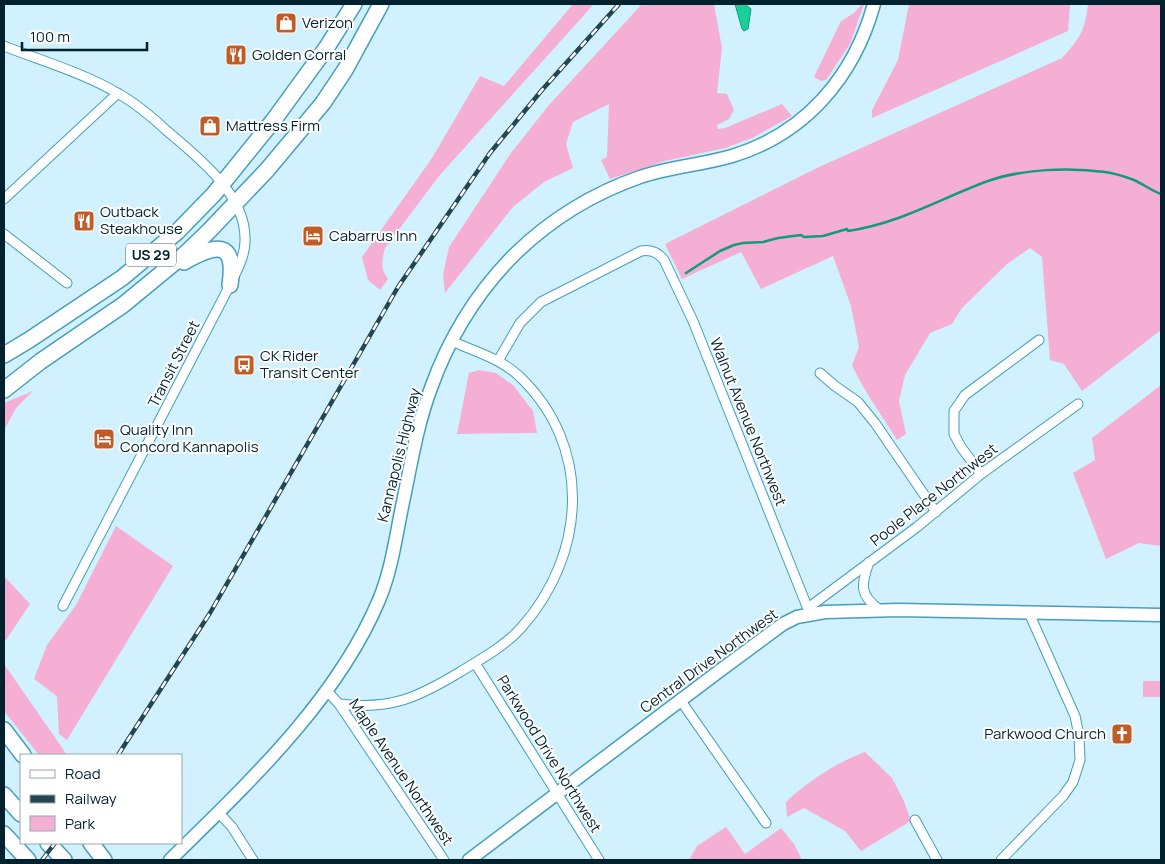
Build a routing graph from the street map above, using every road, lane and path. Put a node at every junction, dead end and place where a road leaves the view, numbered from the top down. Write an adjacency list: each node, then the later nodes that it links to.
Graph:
1 (354, 4): 6 (highway, US 29)
2 (381, 4): 8 (highway, US 29)
3 (874, 4): 15 (main road, Kannapolis Highway)
4 (4, 46): 5 (street, Transit Street)
5 (118, 93): 6 (street, Transit Street); 7 (street)
6 (222, 183): 8 (street, Transit Street); 13 (highway, US 29)
7 (4, 198)
8 (236, 203): 10 (highway, US 29); 12 (street, Transit Street)
9 (4, 234): 11 (street)
10 (159, 276): 12 (highway); 20 (highway, US 29)
11 (67, 283)
12 (230, 285): 25 (street, Transit Street)
13 (68, 314): 16 (highway); 17 (highway, US 29)
14 (1039, 340): 22 (street)
15 (452, 341): 18 (street); 31 (main road, Kannapolis Highway)
16 (4, 346)
17 (4, 355)
18 (498, 361): 27 (street, Walnut Avenue Northwest); 30 (street)
19 (820, 373): 23 (street)
20 (4, 390)
21 (1078, 404): 22 (street, Poole Place Northwest)
22 (981, 474): 23 (street, Poole Place Northwest)
23 (936, 512): 24 (street, Poole Place Northwest)
24 (869, 562): 26 (street); 27 (street, Poole Place Northwest)
25 (63, 606)
26 (880, 610): 27 (main road, Central Drive Northwest); 28 (main road, Central Drive Northwest)
27 (809, 611): 32 (main road, Central Drive Northwest)
28 (1029, 613): 29 (main road, Central Drive Northwest); 53 (street)
29 (1161, 615)
30 (475, 663): 31 (street); 35 (street, Parkwood Drive Northwest)
31 (334, 698): 37 (main road, Kannapolis Highway); 49 (street, Maple Avenue Northwest)
32 (681, 701): 35 (main road, Central Drive Northwest); 40 (street)
33 (4, 730): 34 (highway)
34 (22, 754)
35 (556, 794): 50 (main road, Central Drive Northwest); 51 (street, Parkwood Drive Northwest)
36 (4, 795): 38 (highway)
37 (218, 812): 47 (main road, Kannapolis Highway); 48 (street)
38 (20, 813)
39 (915, 820): 52 (street)
40 (766, 823)
41 (4, 834): 44 (highway)
42 (49, 844): 45 (highway)
43 (91, 844): 46 (highway)
44 (28, 860)
45 (64, 860)
46 (104, 860)
47 (170, 860)
48 (253, 860)
49 (444, 860)
50 (469, 860)
51 (599, 860)
52 (937, 860)
53 (1001, 860)

